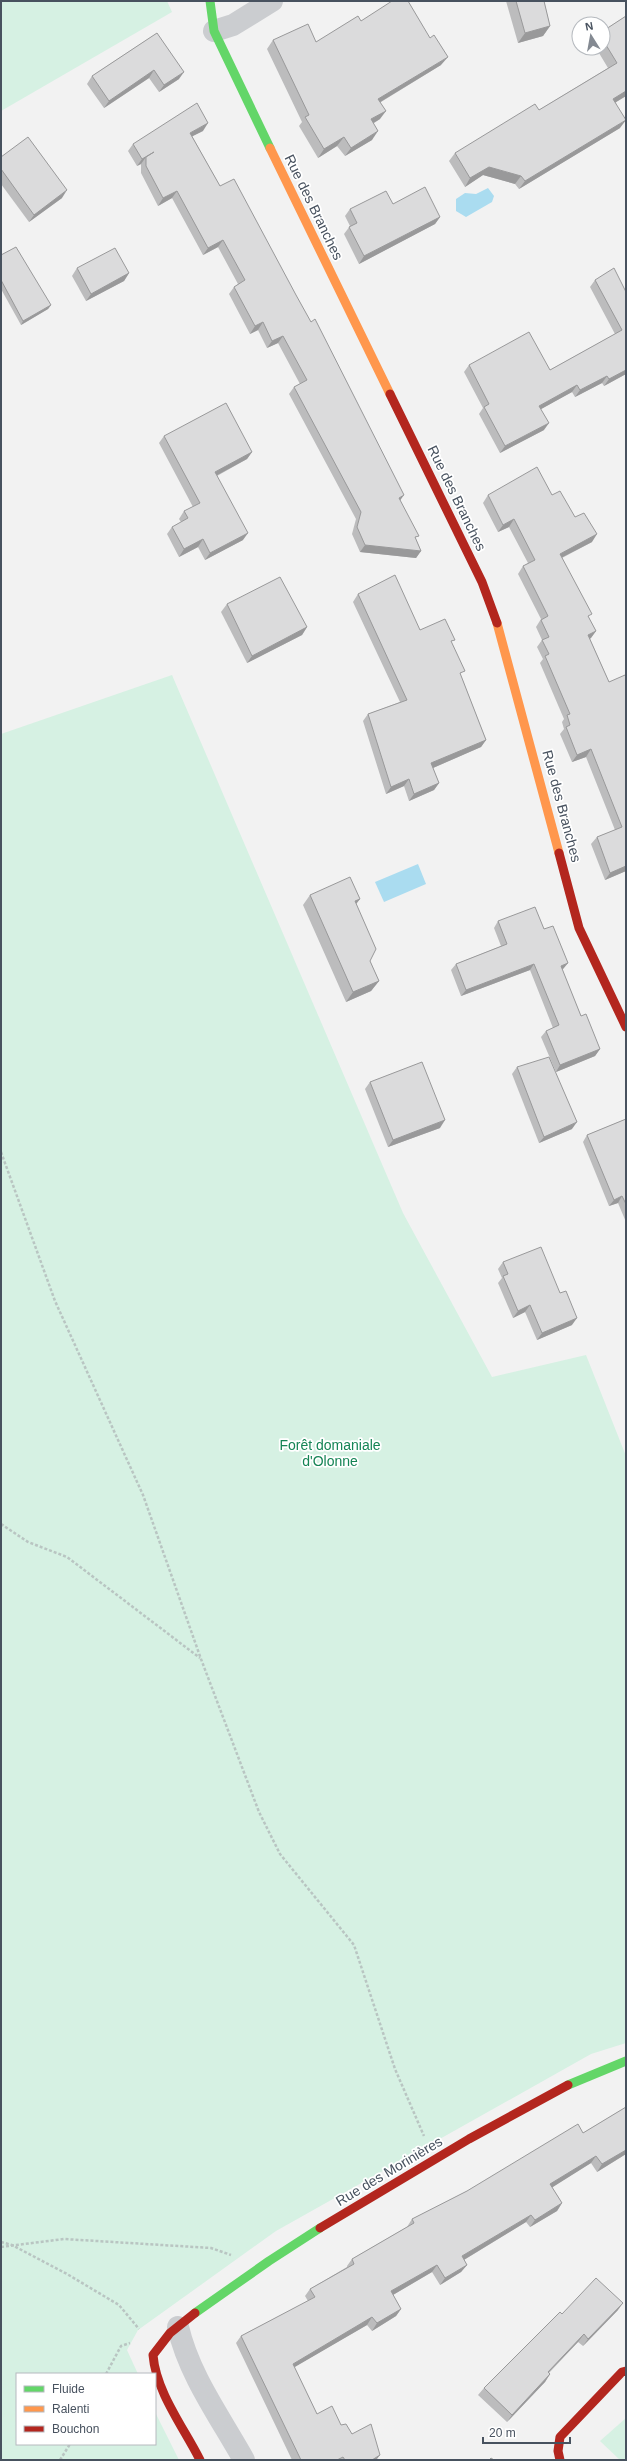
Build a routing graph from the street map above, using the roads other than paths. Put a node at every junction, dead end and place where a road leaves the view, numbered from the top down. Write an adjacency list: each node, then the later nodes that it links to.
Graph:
1 (210, 1): 3 (street, Rue des Branches)
2 (272, 1): 3 (street)
3 (214, 31): 4 (street, Rue des Branches)
4 (626, 1027)
5 (626, 2061): 6 (street, Rue des Morinières)
6 (178, 2327): 8 (street, Rue des Morinières); 9 (street)
7 (626, 2371): 10 (street)
8 (200, 2460)
9 (244, 2460)
10 (560, 2460)

